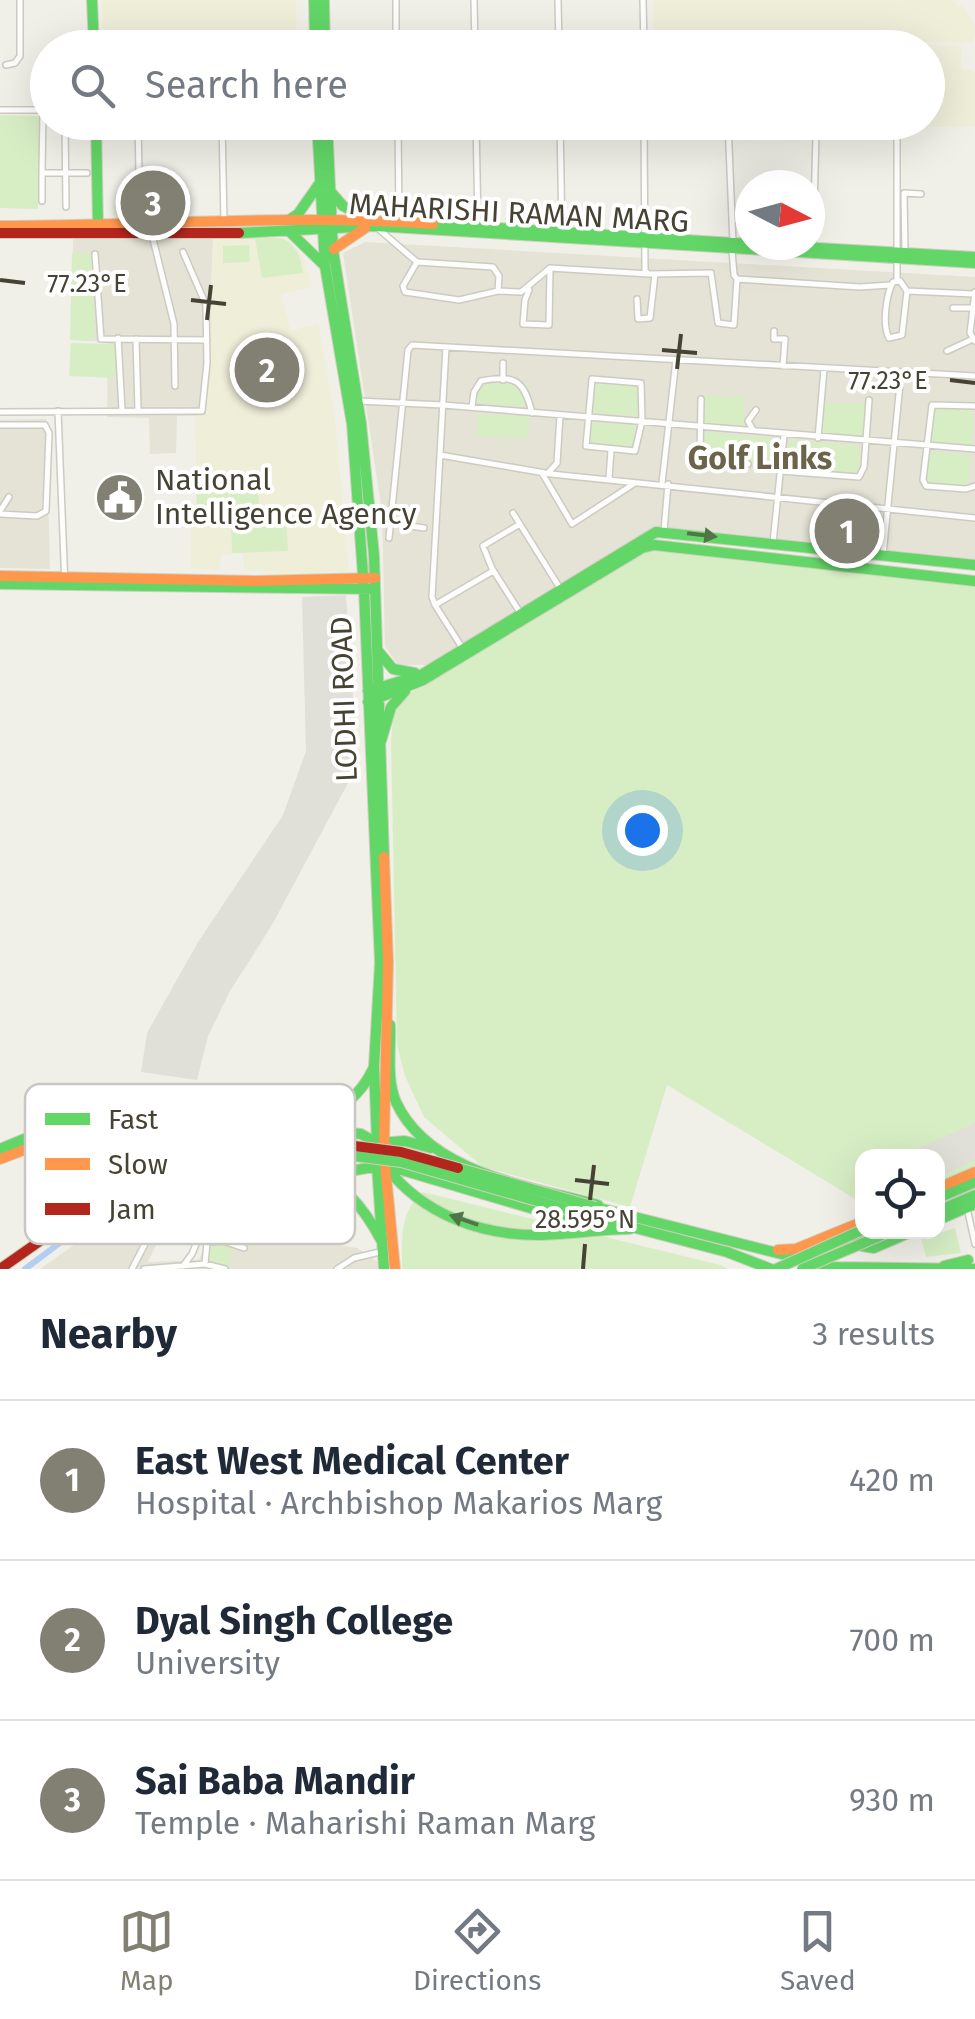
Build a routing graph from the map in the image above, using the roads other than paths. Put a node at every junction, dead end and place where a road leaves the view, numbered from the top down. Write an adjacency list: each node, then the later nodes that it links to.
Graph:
1 (20, 0): 16 (street)
2 (92, 0): 9 (main road)
3 (314, 0): 10 (main road)
4 (324, 0): 11 (main road)
5 (396, 0): 12 (street)
6 (474, 0): 13 (street)
7 (558, 0): 14 (street)
8 (643, 0): 15 (street)
9 (93, 30)
10 (315, 30)
11 (325, 30)
12 (396, 30)
13 (475, 30)
14 (559, 30)
15 (644, 30)
16 (6, 66)
17 (0, 110): 18 (street)
18 (30, 110)
19 (44, 140): 34 (street)
20 (65, 140): 36 (street)
21 (96, 140): 47 (main road)
22 (138, 140): 48 (street)
23 (222, 140): 43 (street)
24 (318, 140): 37 (main road, LODHI ROAD)
25 (327, 140): 38 (main road)
26 (398, 140): 42 (street)
27 (476, 140): 50 (street)
28 (560, 140): 53 (street)
29 (644, 140): 54 (street)
30 (729, 140): 55 (street)
31 (816, 140): 33 (street)
32 (898, 140): 60 (street)
33 (815, 170)
34 (42, 173): 36 (street); 40 (street)
35 (87, 173): 36 (street)
36 (66, 174): 41 (street)
37 (320, 182): 44 (main road, LODHI ROAD); 49 (main road)
38 (331, 191): 44 (main road); 45 (main road)
39 (921, 194): 60 (street)
40 (42, 201)
41 (66, 207)
42 (399, 221): 45 (main road, MAHARISHI RAMAN MARG); 50 (main road, MAHARISHI RAMAN MARG)
43 (224, 224): 48 (main road, MAHARISHI RAMAN MARG); 49 (main road, MAHARISHI RAMAN MARG)
44 (328, 224): 45 (main road, MAHARISHI RAMAN MARG); 49 (main road, MAHARISHI RAMAN MARG); 57 (main road, LODHI ROAD); 63 (main road, LODHI ROAD)
45 (371, 224): 50 (main road, MAHARISHI RAMAN MARG); 57 (main road); 62 (street)
46 (0, 226): 47 (main road, MAHARISHI RAMAN MARG)
47 (98, 226): 48 (main road, MAHARISHI RAMAN MARG)
48 (140, 226)
49 (288, 226): 52 (main road, MAHARISHI RAMAN MARG); 63 (main road)
50 (478, 230): 53 (main road, MAHARISHI RAMAN MARG)
51 (0, 233): 52 (main road, MAHARISHI RAMAN MARG)
52 (152, 235): 78 (street)
53 (562, 237): 54 (main road, MAHARISHI RAMAN MARG)
54 (645, 242): 55 (main road, MAHARISHI RAMAN MARG); 65 (street)
55 (733, 247): 60 (main road, MAHARISHI RAMAN MARG); 66 (street)
56 (825, 249): 60 (main road, MAHARISHI RAMAN MARG)
57 (334, 250): 93 (main road, LODHI ROAD)
58 (183, 252): 79 (street)
59 (95, 254): 76 (street)
60 (901, 255): 61 (main road, MAHARISHI RAMAN MARG); 67 (street)
61 (975, 260)
62 (417, 262): 69 (street); 69 (street)
63 (325, 266): 146 (main road, LODHI ROAD)
64 (550, 268): 65 (street); 68 (street); 68 (street)
65 (652, 274): 66 (street); 72 (street)
66 (737, 279): 67 (street)
67 (893, 283): 70 (street); 70 (street)
68 (530, 288): 69 (street)
69 (498, 291)
70 (907, 291): 71 (street)
71 (974, 293): 74 (street)
72 (637, 298)
73 (952, 308): 74 (street)
74 (972, 308): 80 (street)
75 (774, 331): 85 (street)
76 (118, 338): 77 (street); 100 (street)
77 (136, 338): 78 (street); 101 (street)
78 (176, 339): 79 (street); 90 (street)
79 (206, 340): 101 (street)
80 (974, 340): 82 (street)
81 (446, 347): 83 (street); 94 (street); 95 (street)
82 (946, 351)
83 (676, 360): 85 (street); 107 (street)
84 (503, 363): 89 (street)
85 (783, 366): 86 (street)
86 (824, 369): 87 (street); 112 (street)
87 (902, 374): 88 (street); 114 (street)
88 (975, 376)
89 (502, 380): 97 (street); 103 (street)
90 (175, 386)
91 (701, 400): 109 (street)
92 (869, 400): 113 (street)
93 (358, 402): 94 (street); 146 (main road, LODHI ROAD)
94 (401, 403): 95 (street); 134 (street)
95 (443, 404): 97 (street); 118 (street)
96 (975, 406): 115 (street)
97 (472, 407): 103 (street)
98 (756, 410): 110 (street)
99 (58, 411): 100 (street); 102 (street); 145 (street)
100 (122, 411): 101 (street)
101 (138, 411)
102 (0, 412)
103 (532, 413): 104 (street)
104 (560, 415): 105 (street); 121 (street)
105 (587, 417): 106 (street); 106 (street); 117 (street)
106 (642, 422): 107 (street); 117 (street)
107 (667, 423): 109 (street); 124 (street)
108 (0, 425): 130 (street)
109 (699, 426): 110 (street); 119 (street)
110 (755, 432): 111 (street)
111 (784, 434): 112 (street); 120 (street)
112 (818, 438): 113 (street)
113 (867, 441): 114 (street); 120 (street)
114 (894, 443): 115 (street); 129 (street)
115 (926, 446): 116 (street); 125 (street)
116 (975, 448)
117 (611, 450): 122 (street)
118 (440, 455): 121 (street); 148 (street)
119 (748, 464)
120 (780, 471): 126 (street)
121 (545, 473): 122 (street); 123 (street)
122 (609, 479): 123 (street)
123 (637, 481): 124 (street)
124 (665, 484): 126 (street); 137 (street)
125 (975, 486)
126 (778, 496): 129 (street); 139 (street)
127 (9, 497): 130 (street)
128 (946, 505): 132 (street)
129 (888, 508): 132 (street); 140 (street)
130 (0, 513)
131 (513, 513): 135 (street)
132 (944, 514): 133 (street)
133 (975, 518)
134 (390, 524): 136 (street); 138 (street)
135 (520, 524): 142 (street); 147 (street)
136 (424, 528)
137 (664, 531): 139 (main road, one-way to 139); 147 (main road)
138 (389, 538)
139 (774, 544): 140 (main road)
140 (883, 555): 141 (main road)
141 (975, 565)
142 (494, 570): 148 (street); 149 (street)
143 (0, 580): 145 (main road)
144 (975, 580): 147 (main road)
145 (64, 583): 146 (main road)
146 (369, 584): 150 (main road, LODHI ROAD); 153 (main road, LODHI ROAD)
147 (562, 592): 149 (main road); 152 (main road)
148 (434, 605): 151 (street)
149 (521, 614): 151 (main road)
150 (376, 645): 152 (main road); 153 (main road, LODHI ROAD)
151 (463, 650): 152 (main road)
152 (425, 676): 153 (main road); 154 (main road)
153 (373, 695): 154 (main road, LODHI ROAD); 156 (main road, LODHI ROAD)
154 (380, 749): 155 (main road, LODHI ROAD)
155 (388, 1001): 160 (main road, LODHI ROAD); 163 (main road)
156 (374, 1066): 157 (main road); 160 (main road, LODHI ROAD)
157 (355, 1100)
158 (355, 1133): 160 (main road)
159 (25, 1139): 161 (main road)
160 (381, 1143): 163 (main road); 166 (main road, LODHI ROAD); 166 (main road, LODHI ROAD)
161 (0, 1149)
162 (25, 1149): 165 (main road)
163 (434, 1149): 178 (main road)
164 (355, 1156): 176 (main road, bridge)
165 (0, 1159)
166 (381, 1165): 167 (main road); 176 (main road); 176 (main road, one-way to 166); 191 (main road, LODHI ROAD); 204 (main road, LODHI ROAD)
167 (355, 1170)
168 (975, 1172): 170 (main road)
169 (975, 1182): 172 (main road)
170 (945, 1185)
171 (975, 1194): 175 (main road)
172 (945, 1195)
173 (355, 1203): 191 (main road)
174 (971, 1206): 177 (main road); 189 (street)
175 (945, 1208)
176 (595, 1217): 178 (main road)
177 (945, 1217)
178 (630, 1224): 192 (main road); 205 (main road)
179 (855, 1225): 192 (main road)
180 (855, 1233): 205 (main road, bridge)
181 (856, 1239): 183 (main road)
182 (871, 1239): 196 (main road, bridge)
183 (893, 1239)
184 (36, 1244): 198 (main road)
185 (145, 1244): 199 (street)
186 (196, 1244): 195 (street)
187 (207, 1244): 193 (street)
188 (233, 1244): 190 (street)
189 (975, 1244)
190 (244, 1248)
191 (384, 1250): 202 (street); 203 (main road, LODHI ROAD)
192 (766, 1250): 196 (main road)
193 (205, 1264): 195 (street); 201 (street)
194 (972, 1264): 197 (main road)
195 (183, 1266): 200 (street)
196 (805, 1266): 197 (main road)
197 (943, 1267)
198 (0, 1269)
199 (132, 1269)
200 (144, 1269)
201 (225, 1269)
202 (337, 1269)
203 (384, 1269)
204 (394, 1269)
205 (774, 1269)

